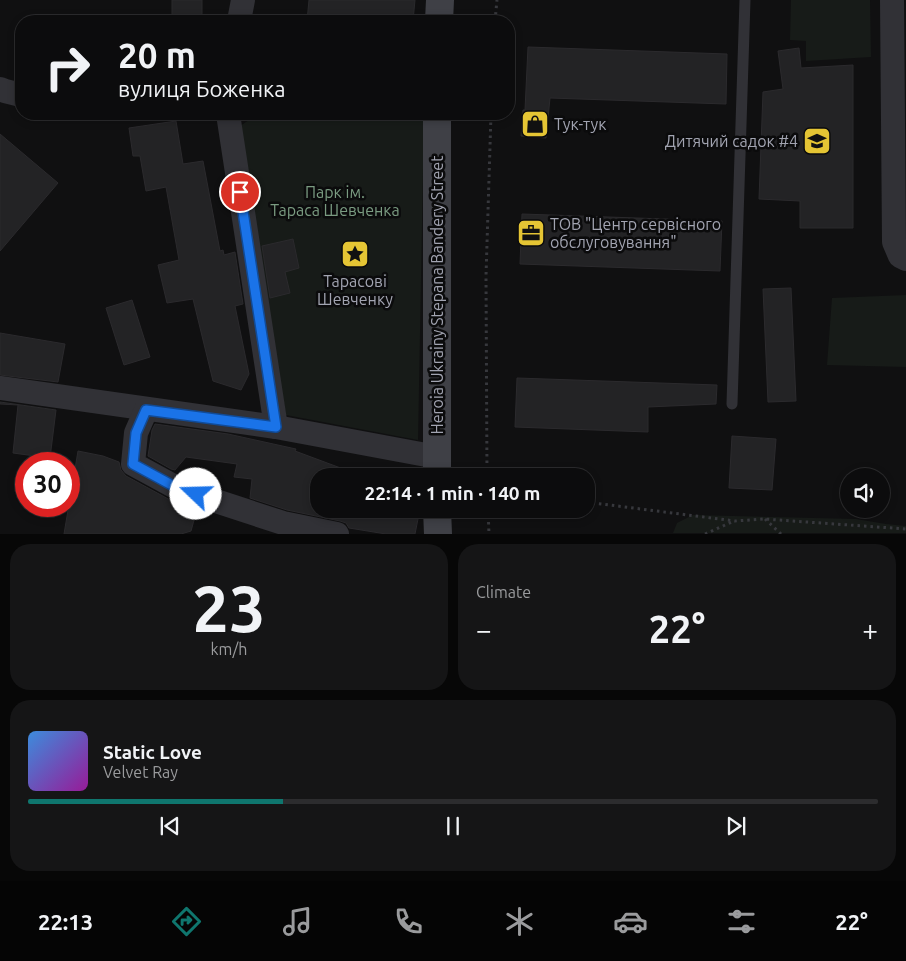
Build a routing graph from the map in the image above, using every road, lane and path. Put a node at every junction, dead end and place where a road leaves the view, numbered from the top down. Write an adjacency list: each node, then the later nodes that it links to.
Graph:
1 (243, 0): 6 (street)
2 (440, 0): 7 (main road)
3 (497, 0): 8 (path)
4 (744, 0): 16 (lane)
5 (892, 0): 14 (street)
6 (240, 15)
7 (439, 15)
8 (496, 15)
9 (0, 89): 10 (street)
10 (15, 94)
11 (229, 120): 18 (street)
12 (437, 120): 19 (main road, Heroia Ukrainy Stepana Bandery Street)
13 (491, 120): 20 (path)
14 (900, 251)
15 (0, 388): 17 (street)
16 (732, 404)
17 (146, 410): 18 (street); 27 (street)
18 (276, 427): 19 (street)
19 (437, 467)
20 (486, 468)
21 (595, 503): 25 (path)
22 (438, 518): 28 (main road)
23 (488, 518): 29 (path)
24 (764, 519): 25 (path); 26 (path); 31 (path)
25 (735, 521): 30 (path)
26 (906, 529)
27 (337, 534)
28 (438, 534)
29 (489, 534)
30 (705, 534)
31 (781, 534)

